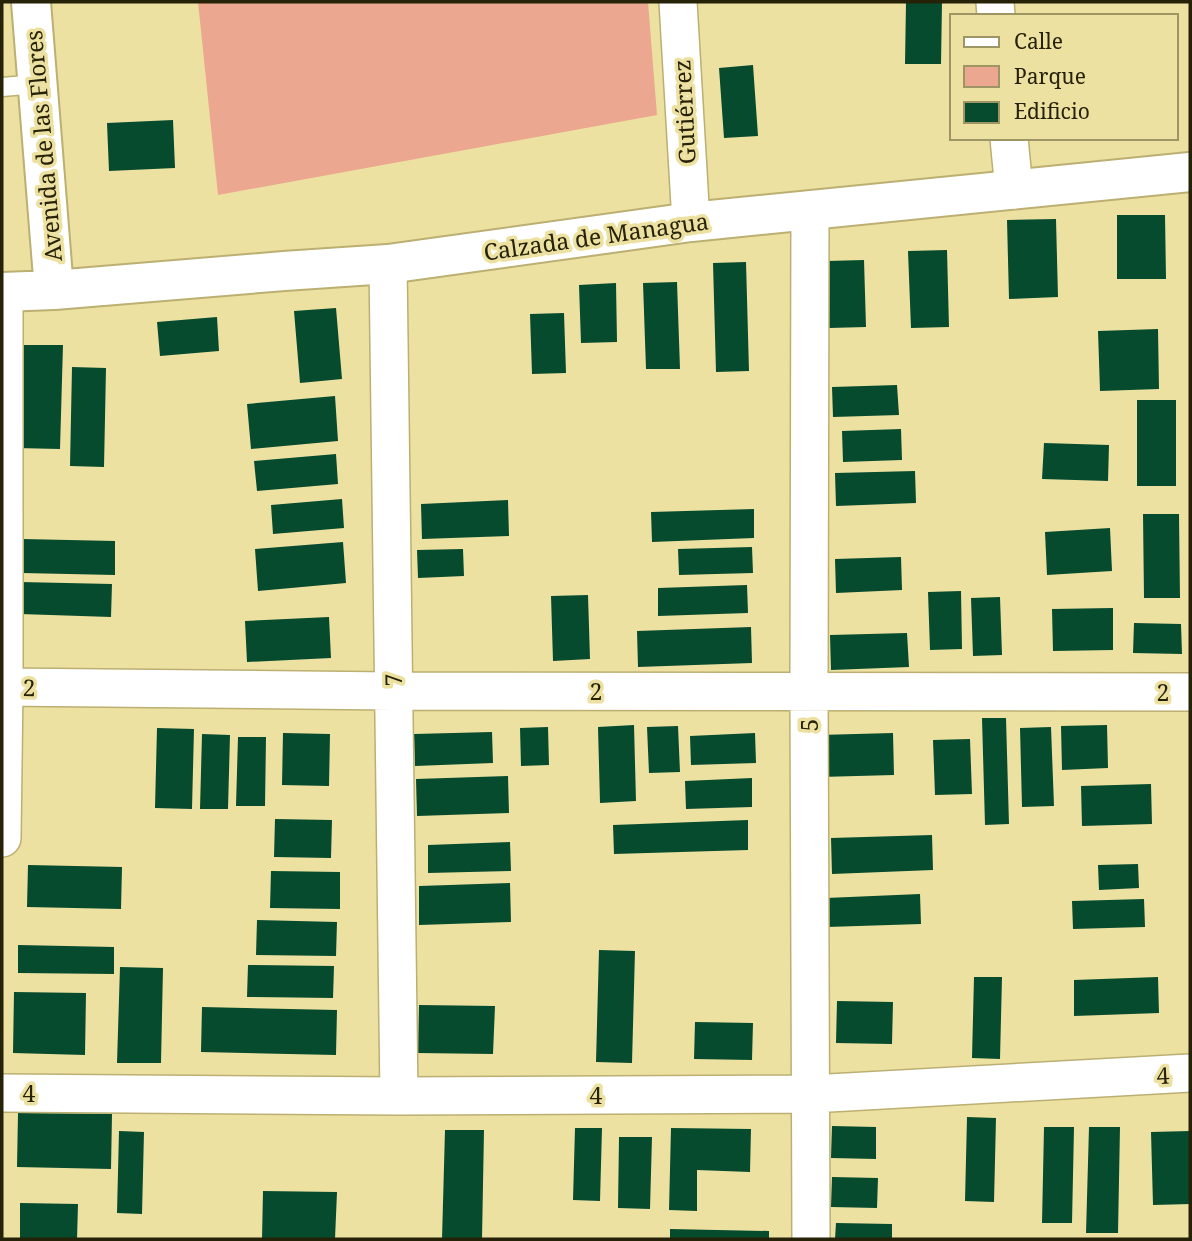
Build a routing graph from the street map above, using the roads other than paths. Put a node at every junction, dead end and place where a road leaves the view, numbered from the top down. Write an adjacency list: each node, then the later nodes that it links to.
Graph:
1 (31, 2): 3 (main road, Avenida de las Flores)
2 (678, 2): 8 (street, Gutiérrez)
3 (20, 86): 10 (main road, Avenida de las Flores)
4 (1009, 140): 6 (street)
5 (1190, 172): 6 (main road, Calzada de Managua)
6 (1014, 190): 7 (main road, Calzada de Managua)
7 (810, 210): 8 (main road, Calzada de Managua); 14 (street, 5)
8 (691, 222): 9 (main road, Calzada de Managua)
9 (388, 264): 10 (main road, Calzada de Managua); 13 (street, 7)
10 (54, 290): 11 (main road, Calzada de Managua)
11 (3, 292): 12 (street)
12 (3, 687): 13 (street, 2); 16 (street)
13 (393, 691): 14 (street, 2); 20 (street, 7)
14 (809, 692): 15 (street, 2); 19 (street, 5)
15 (1190, 692)
16 (2, 838)
17 (1190, 1073): 19 (street, 4)
18 (2, 1093): 20 (street, 4)
19 (811, 1094): 20 (street, 4); 21 (street, 5)
20 (399, 1096)
21 (811, 1239)

